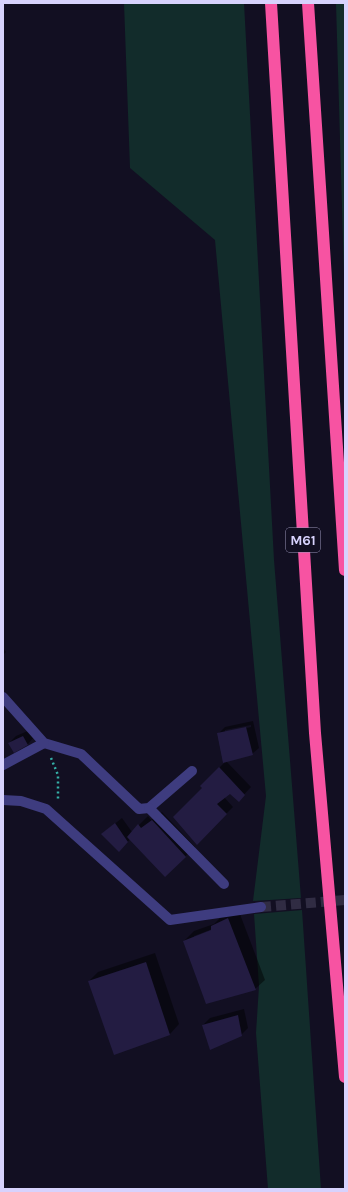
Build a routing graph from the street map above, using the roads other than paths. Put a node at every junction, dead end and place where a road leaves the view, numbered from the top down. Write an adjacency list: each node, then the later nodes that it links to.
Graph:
1 (271, 3): 14 (highway, M61)
2 (308, 3): 4 (highway, M61)
3 (312, 3): 4 (highway, M61)
4 (311, 55): 5 (highway, M61)
5 (345, 570)
6 (3, 697): 7 (lane)
7 (44, 743): 8 (lane); 11 (lane)
8 (3, 765)
9 (192, 771): 11 (lane)
10 (3, 800): 13 (lane)
11 (149, 808): 12 (lane)
12 (224, 884)
13 (261, 907)
14 (345, 1077)

